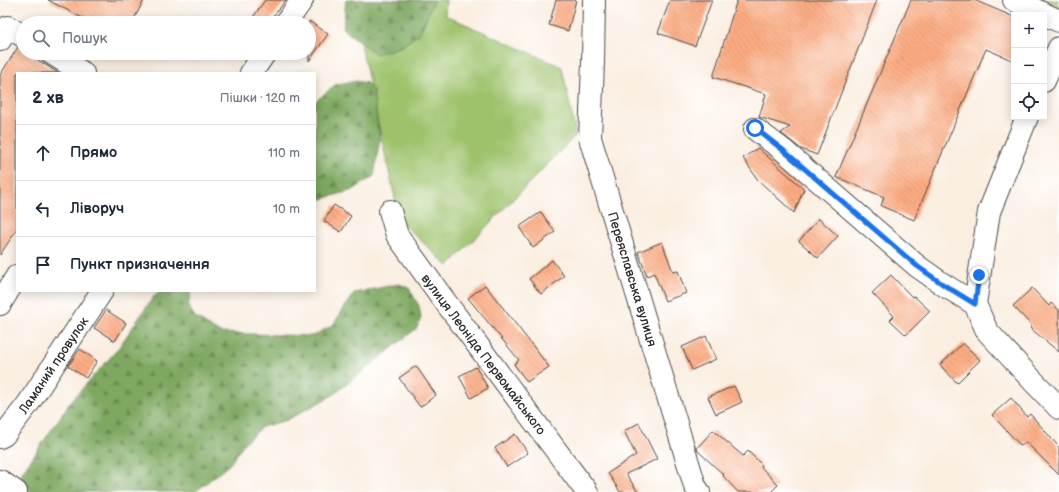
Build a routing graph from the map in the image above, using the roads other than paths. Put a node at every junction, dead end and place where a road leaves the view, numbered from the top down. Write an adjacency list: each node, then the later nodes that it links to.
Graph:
1 (302, 0): 4 (street)
2 (594, 0): 24 (street, Переяславська вулиця)
3 (1014, 0): 5 (street)
4 (291, 16)
5 (1059, 21)
6 (16, 32): 7 (street)
7 (0, 40)
8 (1059, 48): 13 (street)
9 (62, 60): 11 (street)
10 (260, 60): 12 (street)
11 (81, 72)
12 (252, 72)
13 (1047, 74)
14 (1026, 120): 20 (street)
15 (755, 128): 20 (street)
16 (390, 211): 26 (street, вулиця Леоніда Первомайського)
17 (16, 278): 19 (street)
18 (101, 292): 22 (street, Ламаний провулок)
19 (0, 304)
20 (975, 304): 21 (street)
21 (1059, 408)
22 (0, 436)
23 (0, 481): 25 (street)
24 (692, 490)
25 (16, 492)
26 (587, 492)

